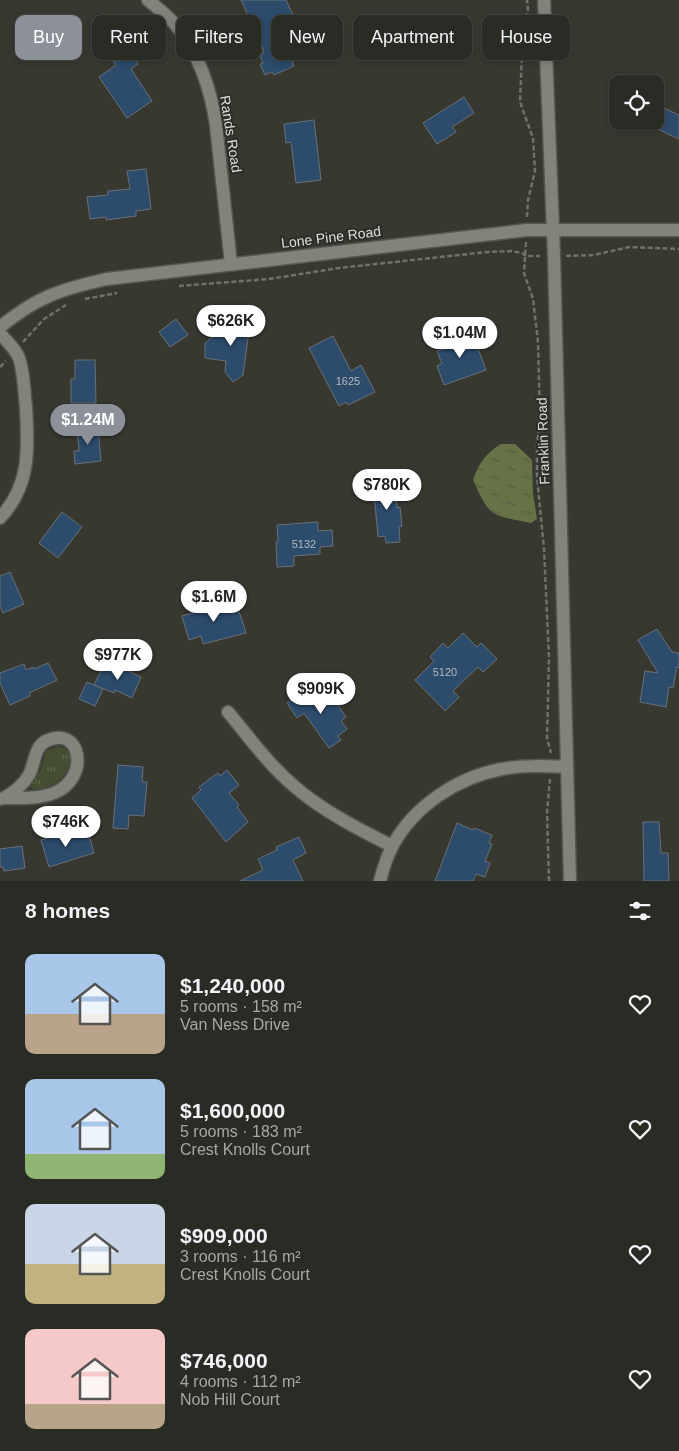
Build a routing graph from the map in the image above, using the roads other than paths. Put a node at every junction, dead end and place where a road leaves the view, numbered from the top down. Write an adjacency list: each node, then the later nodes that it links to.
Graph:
1 (148, 0): 5 (street, Rands Road)
2 (544, 0): 3 (street, Franklin Road)
3 (553, 228): 4 (street, Lone Pine Road); 5 (street, Lone Pine Road); 10 (street, Franklin Road)
4 (679, 230)
5 (231, 264): 6 (street, Lone Pine Road)
6 (0, 327)
7 (0, 333): 8 (street)
8 (0, 518)
9 (228, 712): 12 (street)
10 (567, 766): 12 (street); 14 (street, Franklin Road)
11 (2, 799): 11 (street)
12 (392, 846): 13 (street)
13 (380, 881)
14 (570, 881)

